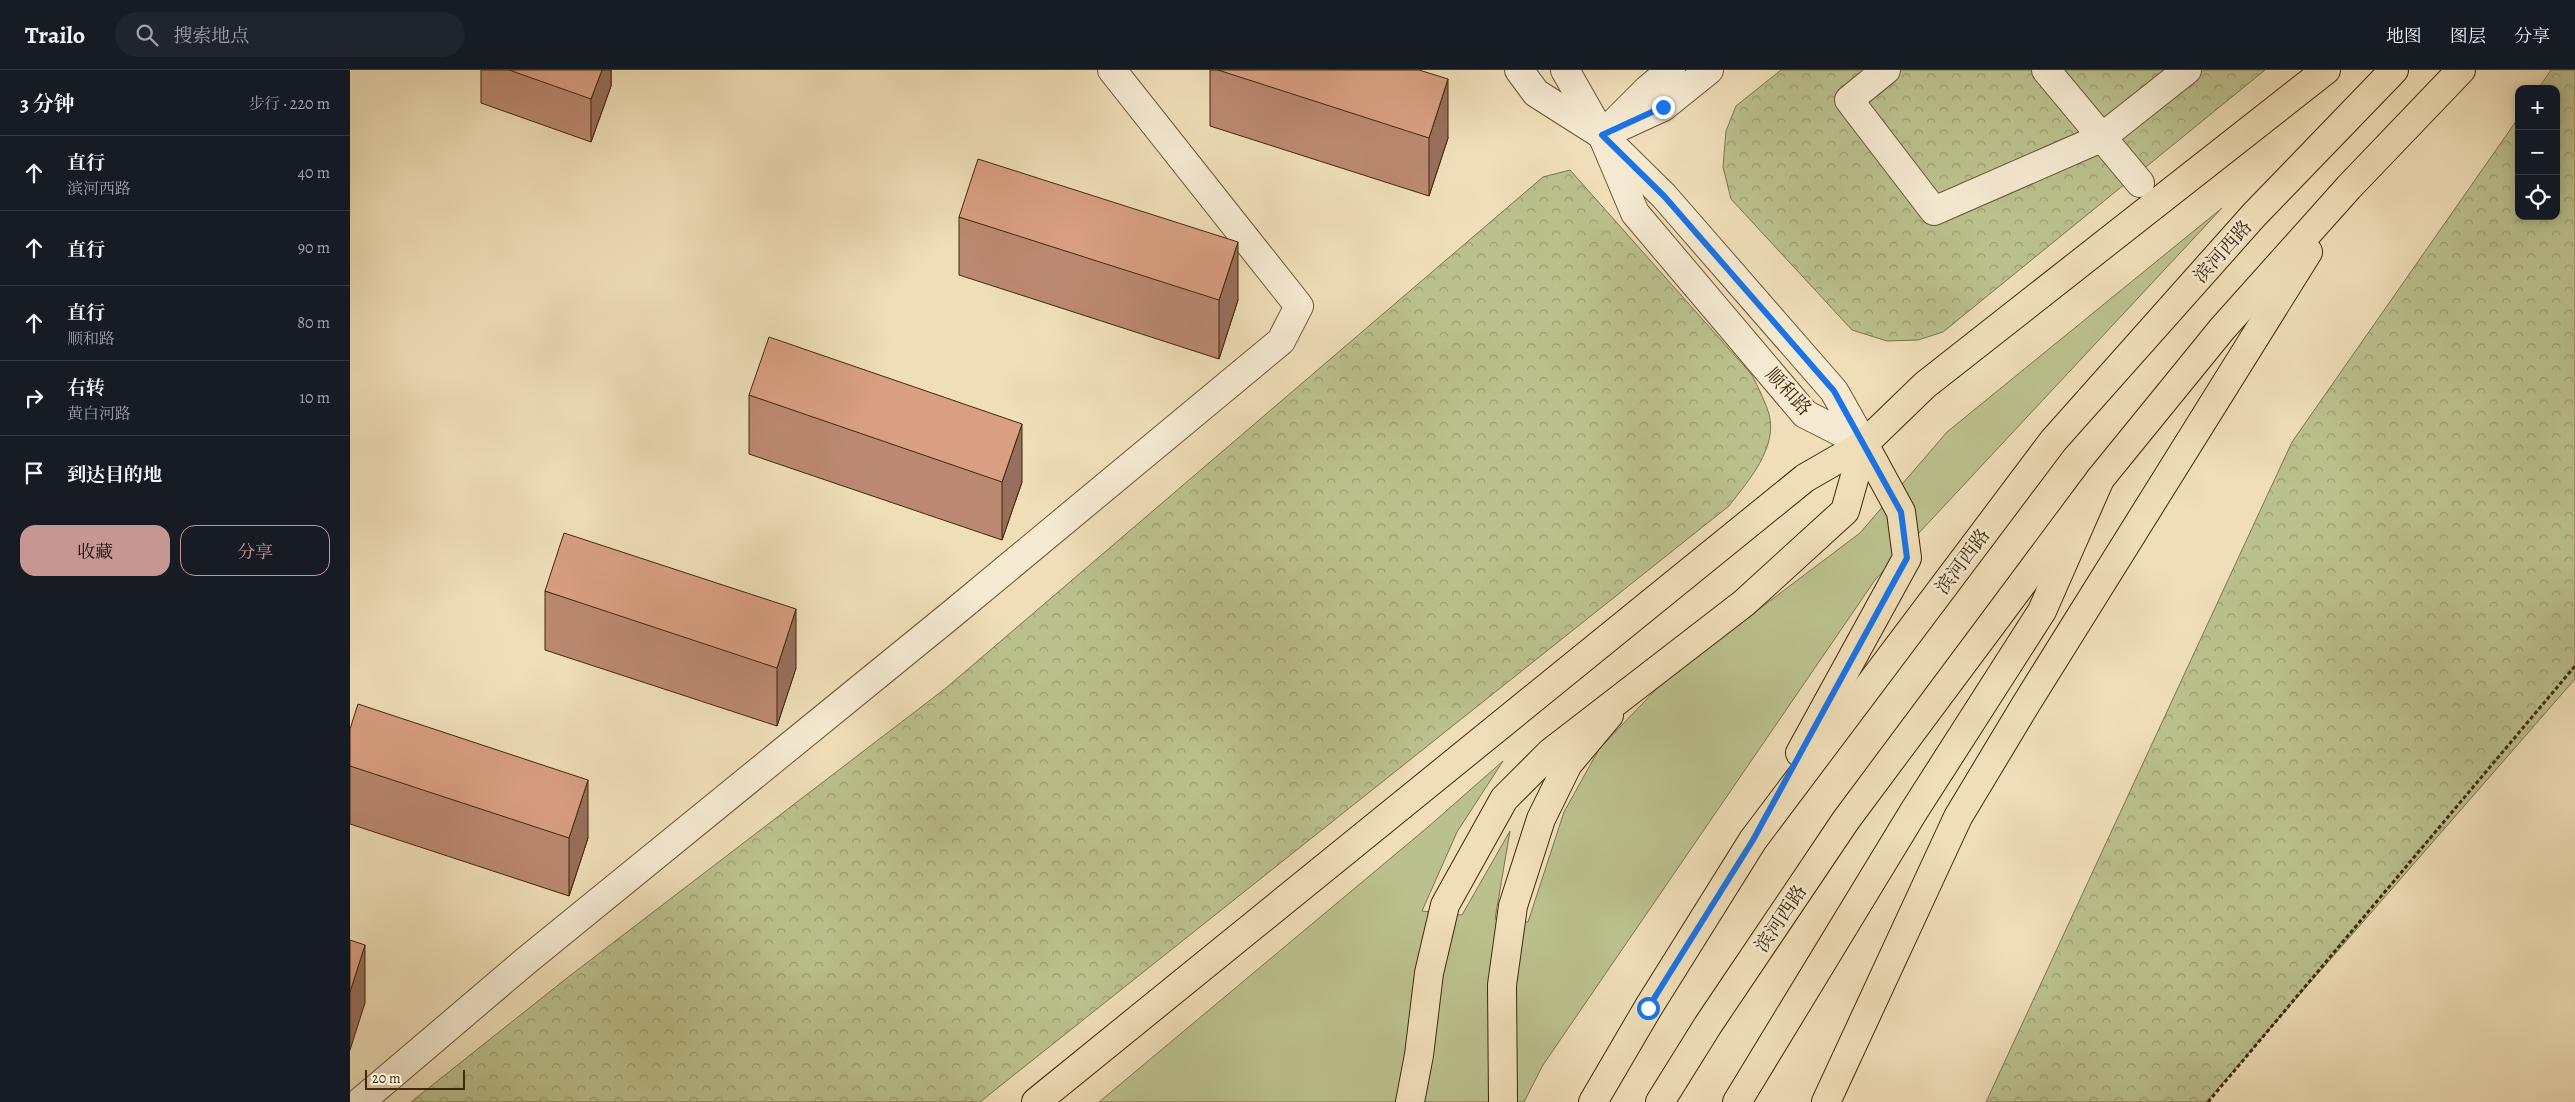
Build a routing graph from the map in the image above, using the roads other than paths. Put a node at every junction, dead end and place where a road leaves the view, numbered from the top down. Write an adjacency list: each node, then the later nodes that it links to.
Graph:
1 (1112, 70): 20 (street)
2 (1519, 70): 12 (street, 顺和路)
3 (1564, 70): 12 (street, 顺和路)
4 (1671, 70): 12 (street)
5 (1708, 70): 12 (street)
6 (1886, 70): 13 (street)
7 (2046, 70): 13 (street)
8 (2187, 70): 13 (street)
9 (2326, 70): 16 (main road)
10 (2394, 70): 19 (main road, 滨河西路)
11 (2461, 70): 15 (main road, 滨河西路)
12 (1602, 135): 16 (street, 顺和路); 16 (street, 顺和路)
13 (2101, 138): 14 (street)
14 (2140, 183)
15 (2349, 187): 17 (main road, 滨河西路); 27 (main road)
16 (1864, 444): 18 (main road); 19 (main road); 21 (main road)
17 (2100, 479): 25 (main road, 滨河西路); 26 (main road)
18 (1625, 695): 22 (main road); 23 (main road)
19 (1753, 840): 24 (main road, 滨河西路)
20 (360, 1102)
21 (1036, 1102)
22 (1410, 1102)
23 (1503, 1102)
24 (1593, 1102)
25 (1660, 1102)
26 (1736, 1102)
27 (1826, 1102)

